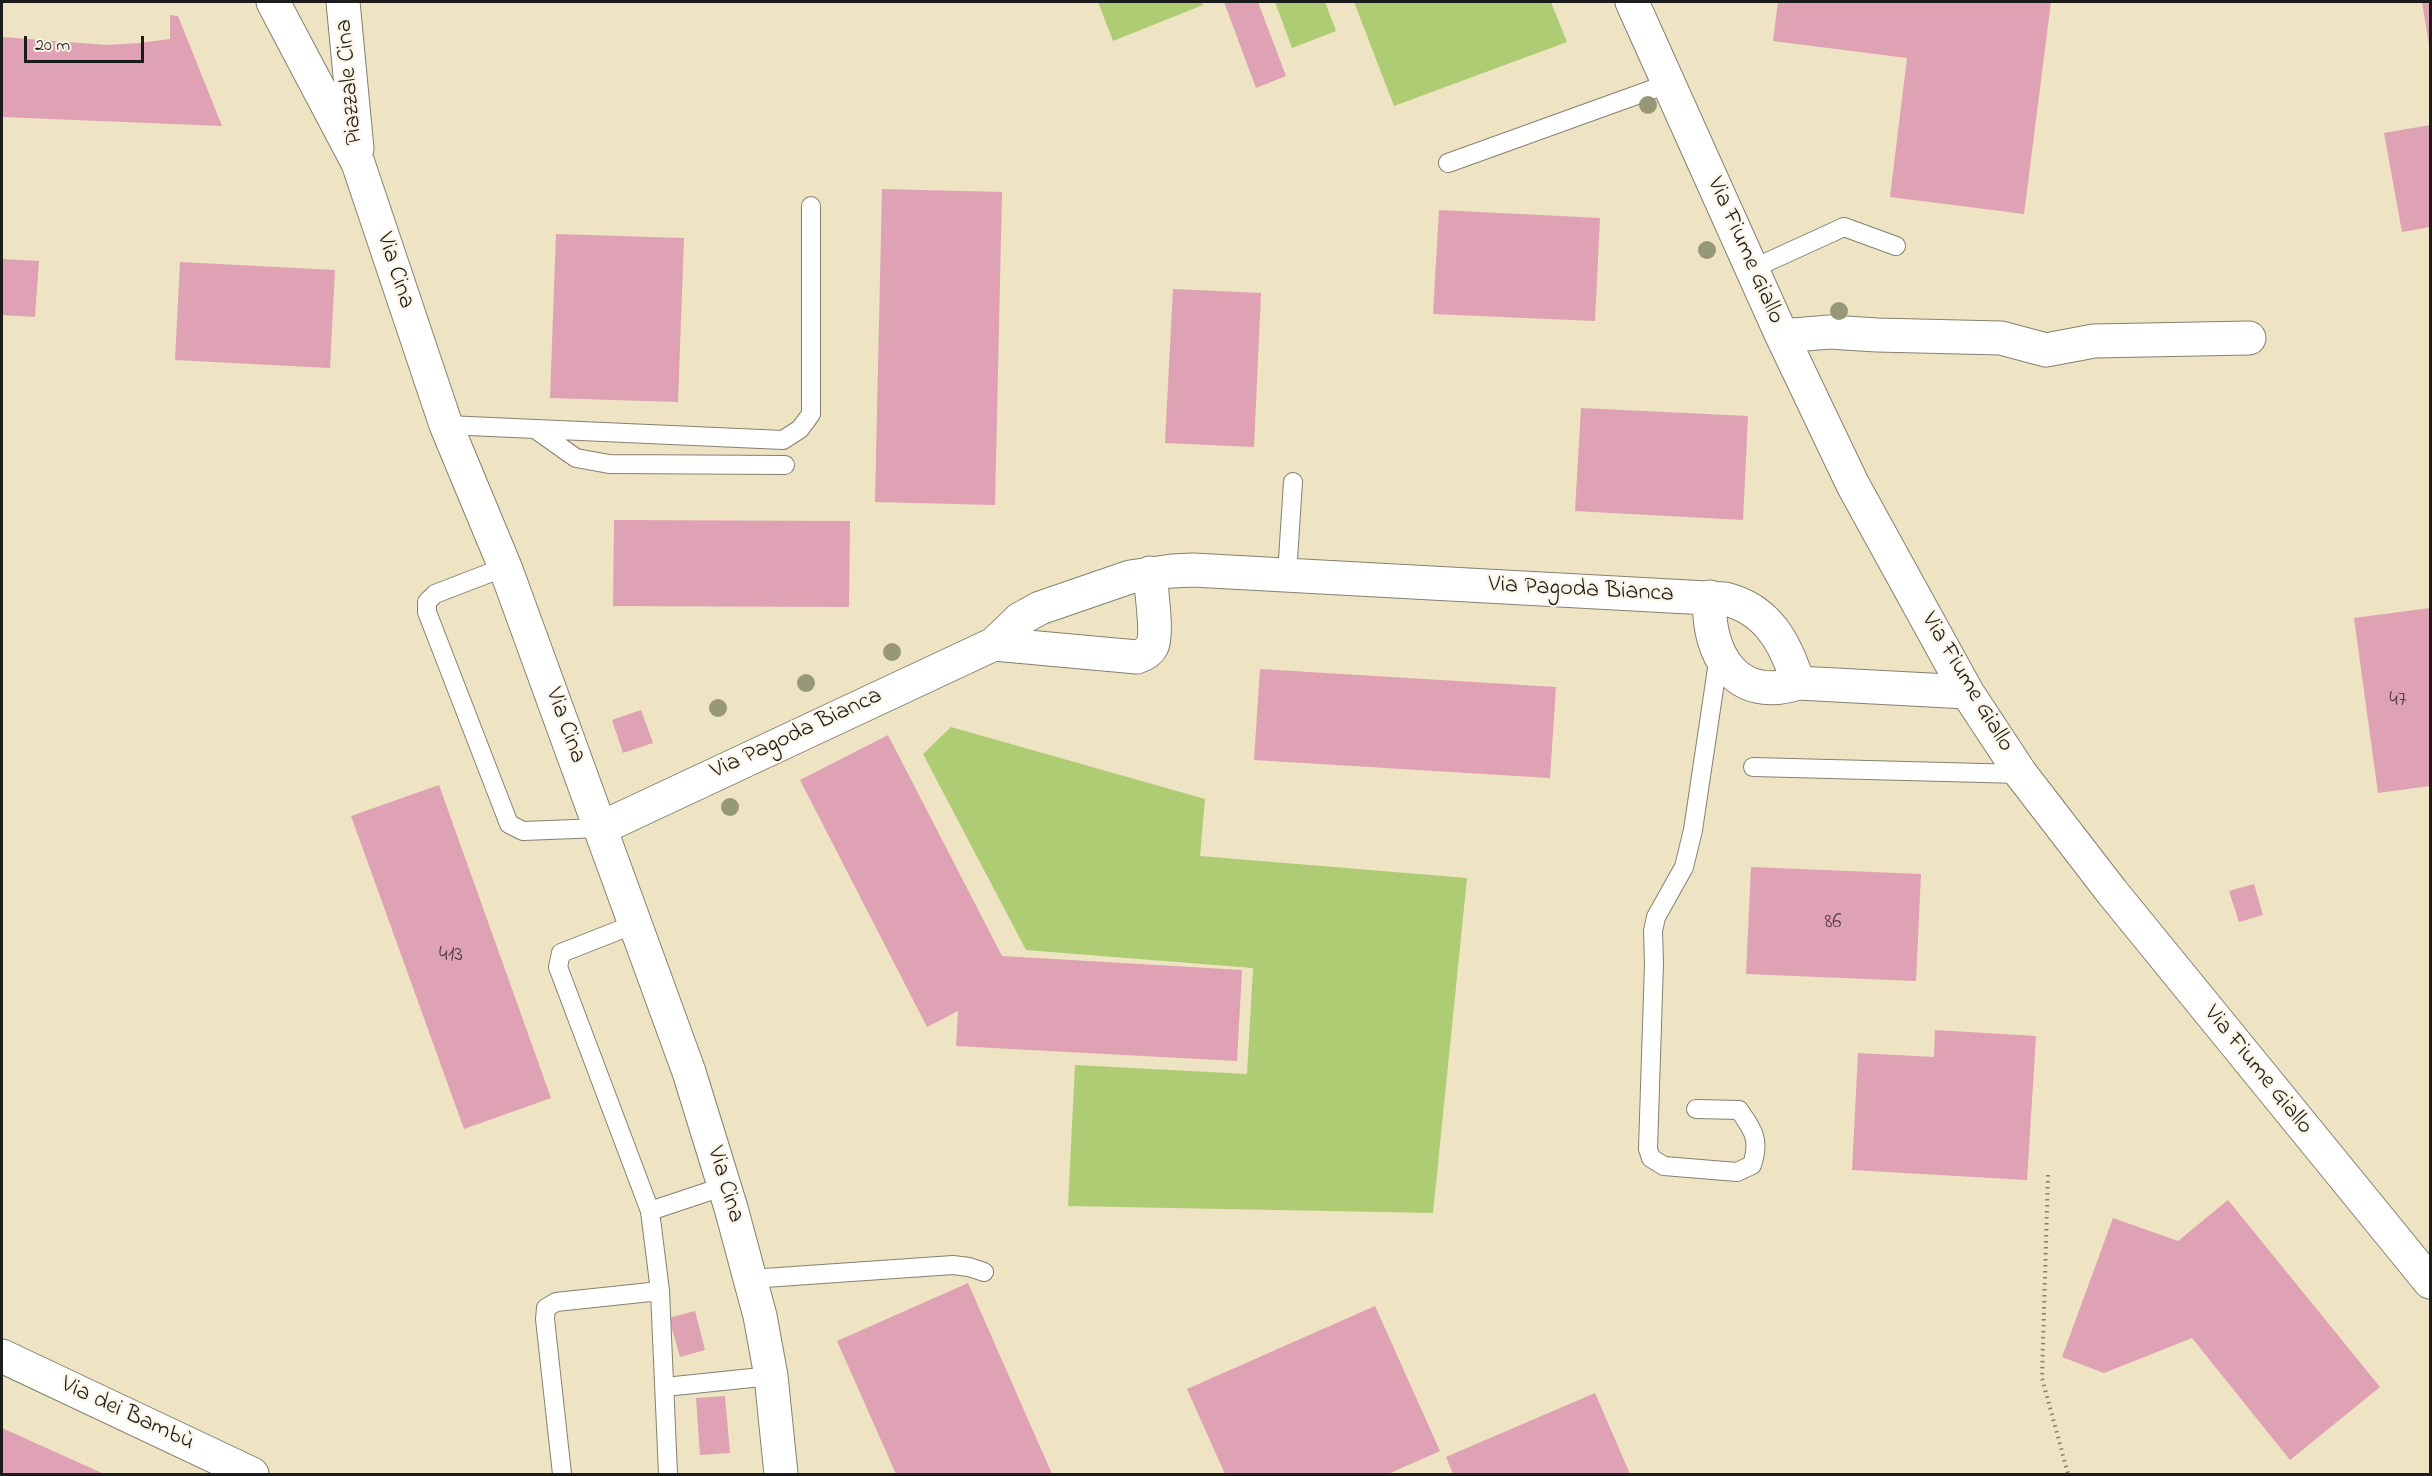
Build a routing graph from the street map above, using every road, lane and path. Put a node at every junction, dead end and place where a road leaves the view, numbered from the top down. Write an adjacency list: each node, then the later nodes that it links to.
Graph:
1 (273, 2): 5 (street, Via Cina)
2 (343, 2): 5 (street, Piazzale Cina)
3 (1632, 2): 4 (street, Via Fiume Giallo)
4 (1670, 83): 6 (lane); 9 (street, Via Fiume Giallo)
5 (358, 163): 12 (street, Via Cina)
6 (1448, 163)
7 (811, 206): 13 (lane)
8 (1896, 246): 9 (lane)
9 (1752, 269): 10 (street, Via Fiume Giallo)
10 (1782, 336): 11 (street); 23 (street, Via Fiume Giallo)
11 (2249, 338)
12 (446, 425): 13 (lane); 16 (street, Via Cina)
13 (535, 429): 14 (lane)
14 (785, 465)
15 (1293, 482): 18 (lane)
16 (505, 567): 26 (street, Via Cina); 26 (lane)
17 (1150, 573): 18 (street, Via Pagoda Bianca); 20 (street, Via Pagoda Bianca); 20 (street)
18 (1287, 575): 19 (street, Via Pagoda Bianca)
19 (1710, 597): 21 (street); 22 (street, Via Pagoda Bianca)
20 (994, 644): 26 (street, Via Pagoda Bianca)
21 (1719, 654): 22 (street); 28 (lane)
22 (1798, 683): 23 (street)
23 (1967, 692): 25 (street, Via Fiume Giallo)
24 (1753, 767): 25 (lane)
25 (2021, 774): 34 (street, Via Fiume Giallo)
26 (601, 828): 27 (street, Via Cina)
27 (634, 924): 30 (street, Via Cina); 31 (lane)
28 (1696, 1109)
29 (2049, 1175): 43 (path)
30 (725, 1186): 31 (lane); 33 (street, Via Cina)
31 (650, 1211): 35 (lane)
32 (984, 1272): 33 (lane)
33 (750, 1278): 37 (street, Via Cina)
34 (2430, 1282)
35 (660, 1291): 38 (lane); 40 (lane)
36 (2, 1356): 39 (street, Via dei Bambù)
37 (771, 1376): 38 (lane); 42 (street, Via Cina)
38 (665, 1387): 41 (lane)
39 (252, 1474)
40 (562, 1474)
41 (668, 1474)
42 (781, 1474)
43 (2068, 1474)

